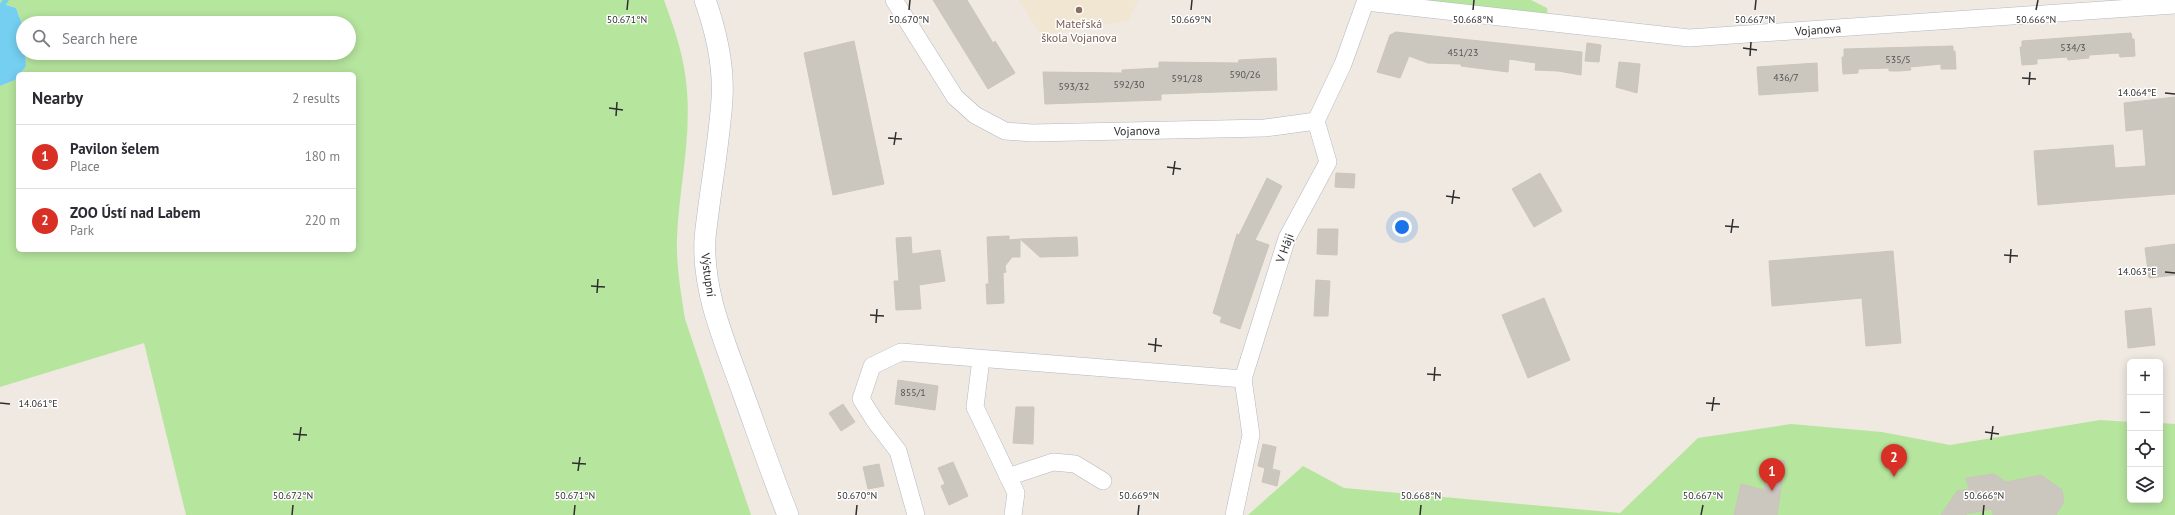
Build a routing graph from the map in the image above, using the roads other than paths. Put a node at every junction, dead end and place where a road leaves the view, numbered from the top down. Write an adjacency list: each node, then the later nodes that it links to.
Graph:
1 (705, 0): 10 (street, Výstupní)
2 (894, 0): 5 (street, Vojanova)
3 (1366, 1): 4 (street, Vojanova); 5 (street, Vojanova)
4 (2175, 5)
5 (1316, 121): 7 (street, V Háji)
6 (981, 359): 7 (street); 8 (street); 11 (street)
7 (1243, 379): 13 (street, V Háji)
8 (1008, 477): 9 (street); 12 (street)
9 (1103, 481)
10 (788, 515)
11 (916, 515)
12 (1013, 515)
13 (1234, 515)

